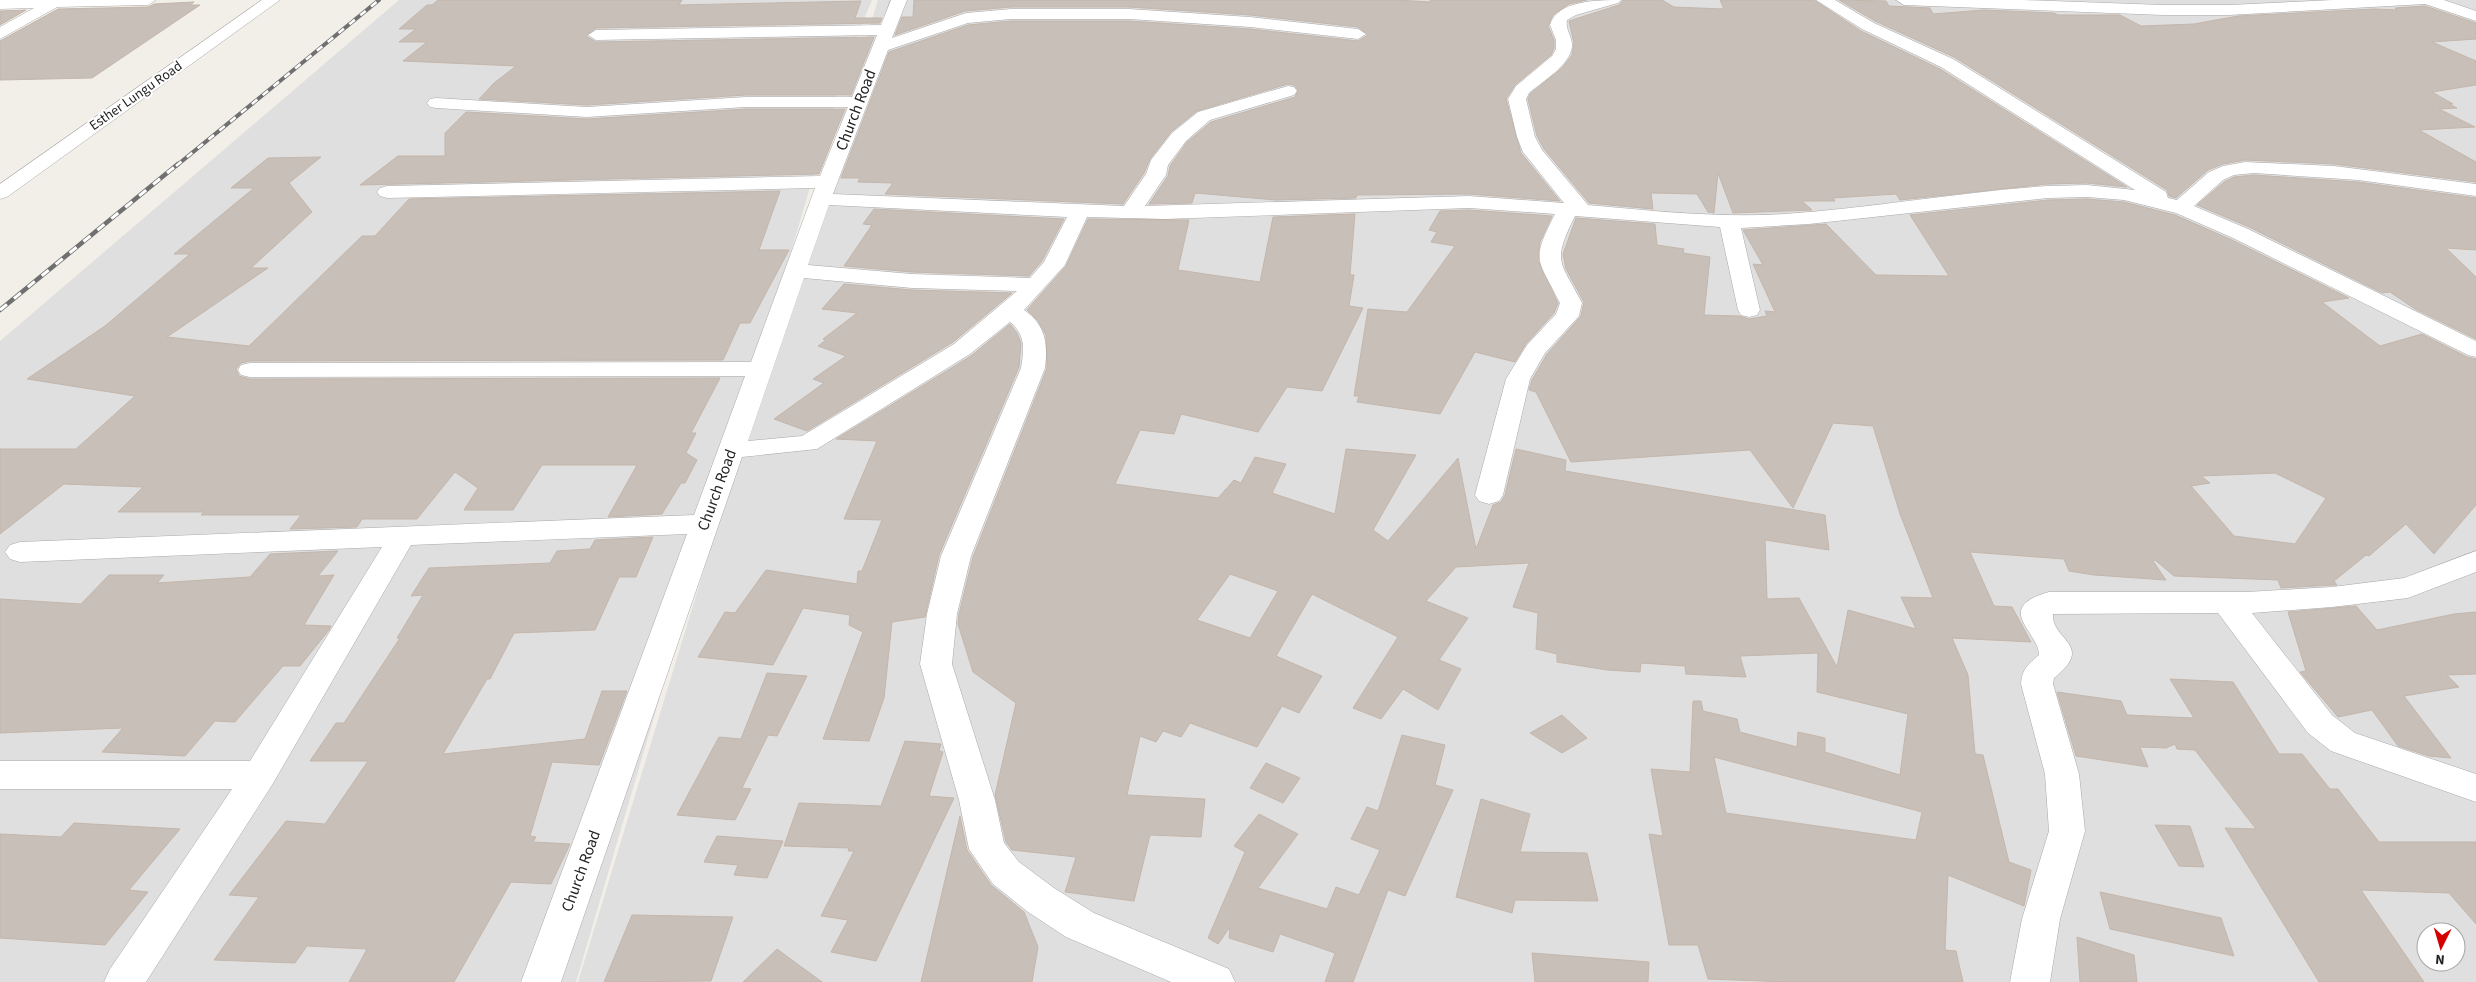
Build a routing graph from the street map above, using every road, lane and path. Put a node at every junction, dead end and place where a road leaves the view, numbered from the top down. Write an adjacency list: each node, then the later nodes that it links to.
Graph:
1 (148, 0): 10 (street)
2 (272, 0): 25 (street, Esther Lungu Road)
3 (898, 0): 18 (street, Church Road)
4 (1194, 0): 14 (street)
5 (1614, 0): 27 (street)
6 (1824, 0): 26 (street)
7 (1904, 0): 11 (street)
8 (2421, 0): 11 (street)
9 (2429, 0): 13 (street)
10 (57, 1): 12 (street); 15 (street)
11 (2029, 2)
12 (0, 4)
13 (2476, 16)
14 (1181, 17): 16 (street); 18 (street)
15 (0, 34)
16 (1358, 34)
17 (596, 35): 18 (street)
18 (884, 38): 20 (street, Church Road)
19 (1288, 91): 29 (street)
20 (859, 102): 21 (street); 22 (street, Church Road)
21 (436, 103)
22 (825, 190): 24 (street); 28 (street); 31 (street, Church Road)
23 (2476, 190): 26 (street)
24 (387, 192)
25 (0, 193)
26 (2177, 206): 30 (street); 35 (street)
27 (1575, 210): 29 (street); 30 (street); 39 (street)
28 (1080, 211): 29 (street); 32 (street)
29 (1132, 212)
30 (1729, 221): 34 (street)
31 (796, 271): 32 (street); 36 (street, Church Road)
32 (1036, 285): 33 (street)
33 (1010, 310): 38 (street); 50 (street)
34 (1748, 310)
35 (2476, 350)
36 (761, 369): 37 (street); 38 (street, Church Road)
37 (250, 370)
38 (732, 450): 40 (street, Church Road)
39 (1489, 495)
40 (705, 524): 41 (street); 49 (street, Church Road)
41 (402, 537): 42 (street); 46 (street)
42 (20, 552)
43 (2476, 562): 44 (street)
44 (2227, 603): 47 (street); 51 (street)
45 (0, 775): 46 (street)
46 (260, 775): 48 (street)
47 (2476, 788)
48 (124, 982)
49 (541, 982)
50 (1215, 982)
51 (2030, 982)

